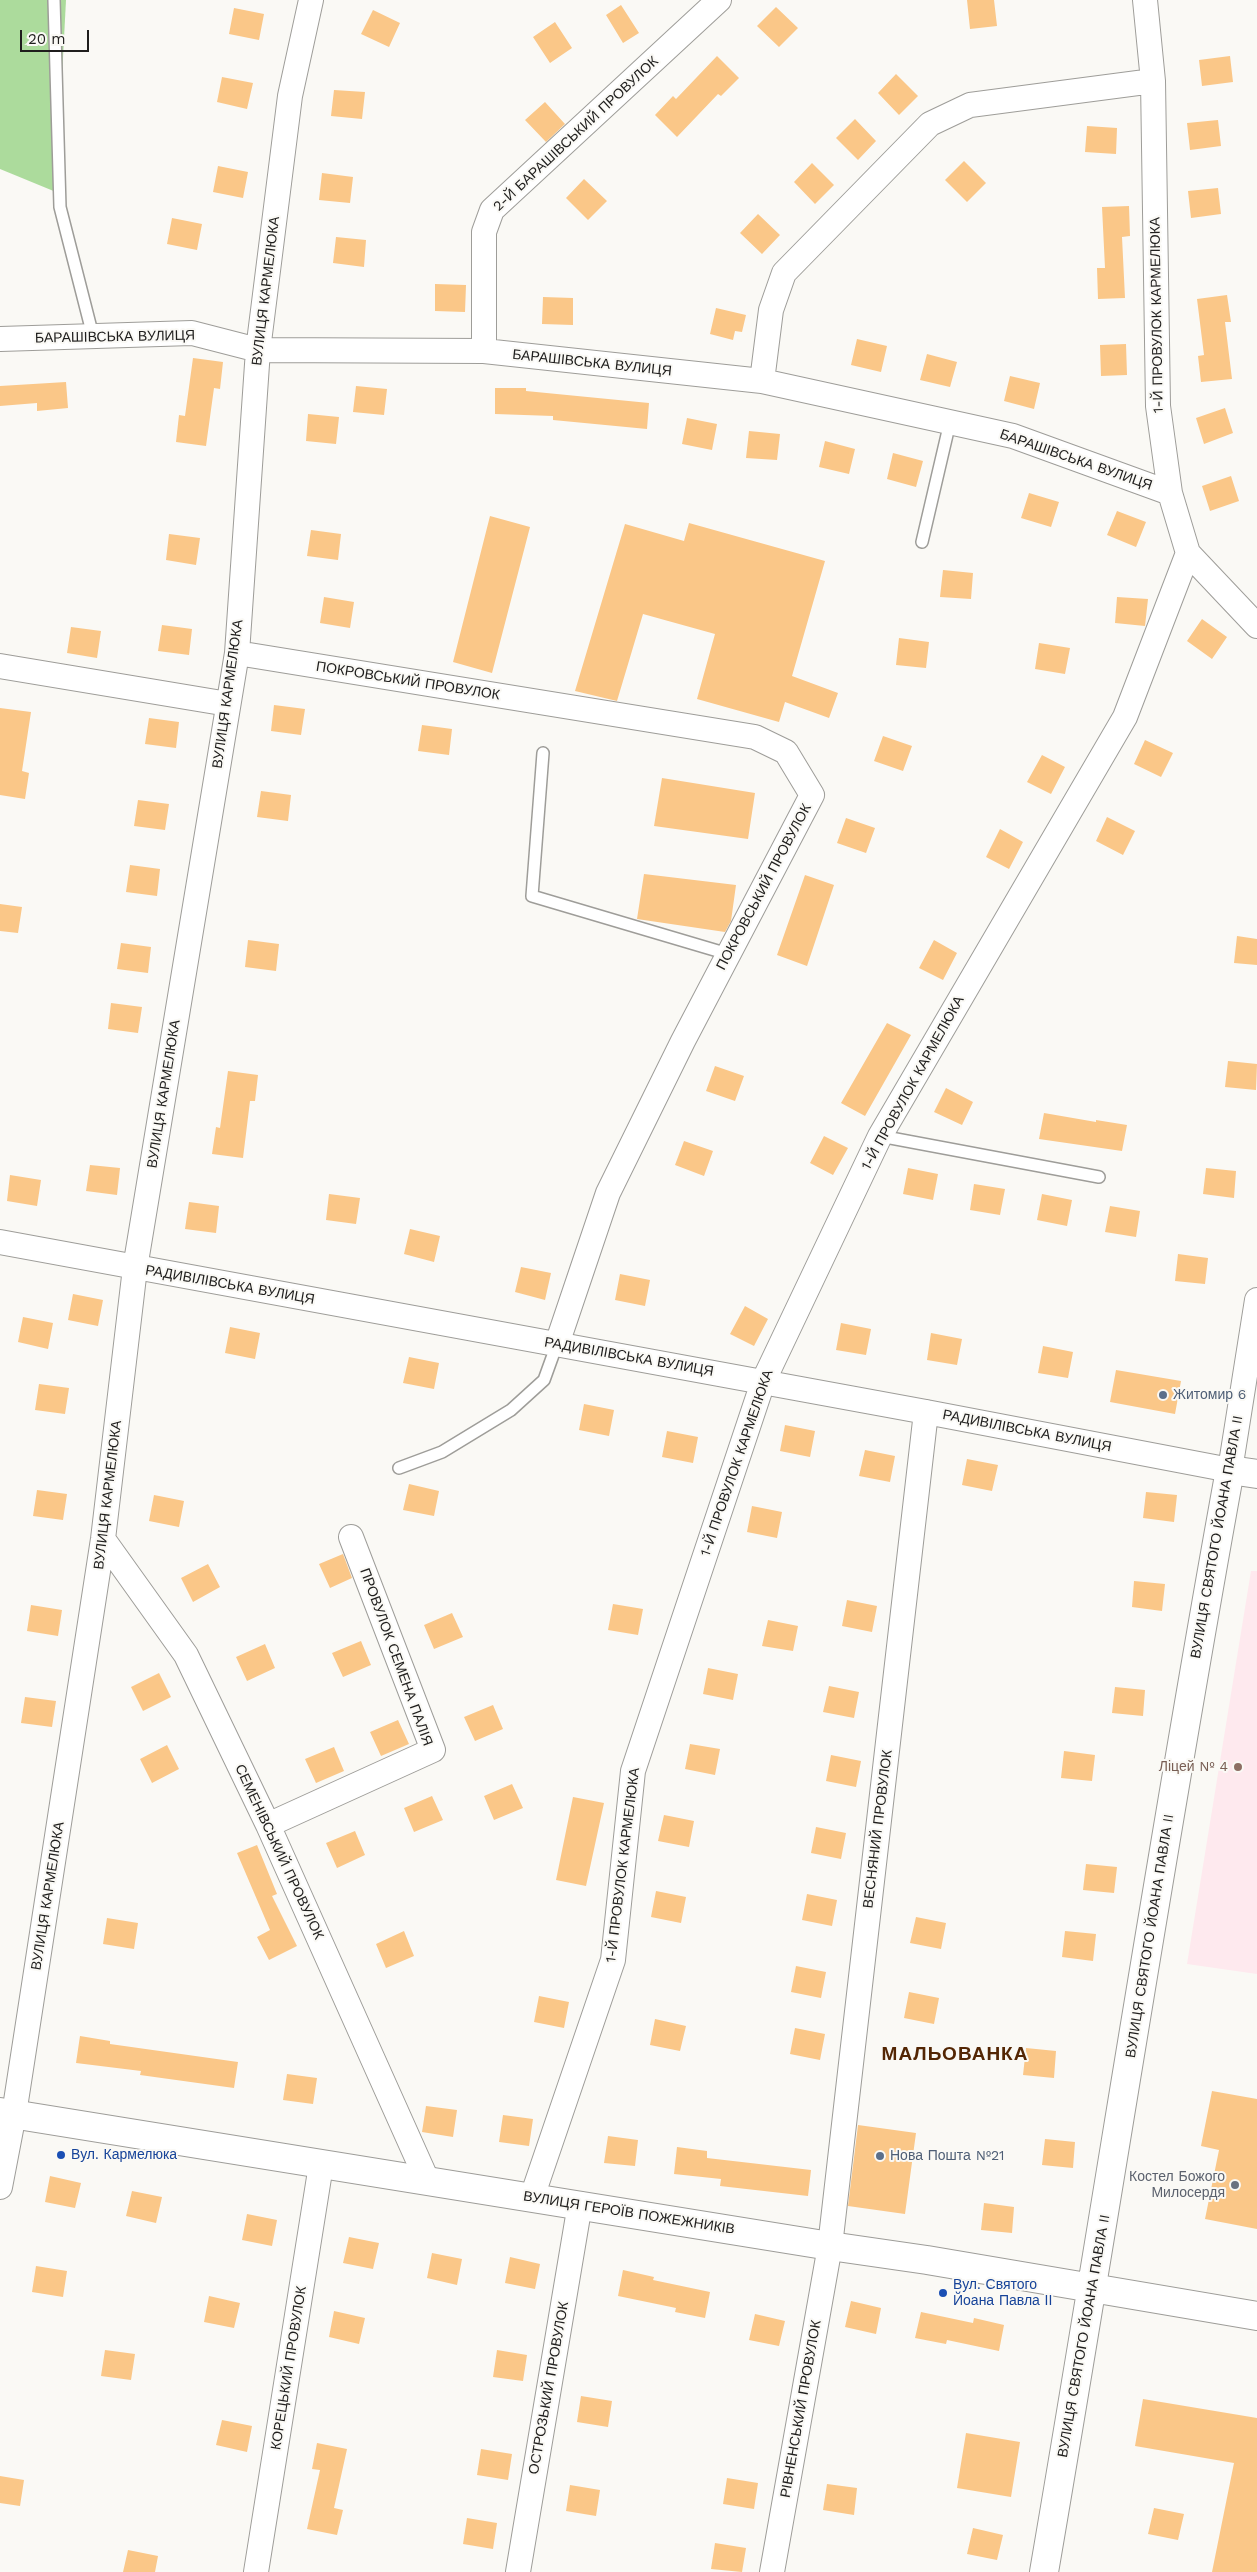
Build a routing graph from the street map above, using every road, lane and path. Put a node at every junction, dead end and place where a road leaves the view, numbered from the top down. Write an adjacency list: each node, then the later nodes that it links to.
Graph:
1 (54, 0): 6 (lane)
2 (311, 0): 8 (street, ВУЛИЦЯ КАРМЕЛЮКА)
3 (719, 0): 9 (street, 2-Й БАРАШІВСЬКИЙ ПРОВУЛОК)
4 (1145, 0): 5 (street, 1-Й ПРОВУЛОК КАРМЕЛЮКА)
5 (1153, 81): 10 (street); 12 (street, 1-Й ПРОВУЛОК КАРМЕЛЮКА)
6 (93, 336): 7 (street, БАРАШІВСЬКА ВУЛИЦЯ); 8 (street, БАРАШІВСЬКА ВУЛИЦЯ)
7 (0, 339)
8 (258, 350): 9 (street, БАРАШІВСЬКА ВУЛИЦЯ); 16 (street, ВУЛИЦЯ КАРМЕЛЮКА)
9 (484, 351): 10 (street, БАРАШІВСЬКА ВУЛИЦЯ)
10 (762, 381): 11 (street, БАРАШІВСЬКА ВУЛИЦЯ)
11 (950, 422): 12 (street, БАРАШІВСЬКА ВУЛИЦЯ); 13 (lane)
12 (1170, 493): 14 (street, 1-Й ПРОВУЛОК КАРМЕЛЮКА)
13 (922, 542)
14 (1188, 553): 15 (street); 21 (street, 1-Й ПРОВУЛОК КАРМЕЛЮКА)
15 (1257, 626)
16 (237, 653): 18 (street, ВУЛИЦЯ КАРМЕЛЮКА); 20 (street, ПОКРОВСЬКИЙ ПРОВУЛОК)
17 (0, 666): 18 (street)
18 (228, 704): 24 (street, ВУЛИЦЯ КАРМЕЛЮКА)
19 (543, 754): 20 (lane)
20 (728, 954): 26 (street, ПОКРОВСЬКИЙ ПРОВУЛОК)
21 (880, 1136): 22 (lane); 27 (street, 1-Й ПРОВУЛОК КАРМЕЛЮКА)
22 (1099, 1178)
23 (0, 1242): 24 (street, РАДИВІЛІВСЬКА ВУЛИЦЯ)
24 (135, 1268): 26 (street, РАДИВІЛІВСЬКА ВУЛИЦЯ); 33 (street, ВУЛИЦЯ КАРМЕЛЮКА)
25 (1257, 1300): 30 (street, ВУЛИЦЯ СВЯТОГО ЙОАНА ПАВЛА II)
26 (557, 1344): 27 (street, РАДИВІЛІВСЬКА ВУЛИЦЯ); 29 (lane)
27 (763, 1382): 28 (street, РАДИВІЛІВСЬКА ВУЛИЦЯ); 39 (street, 1-Й ПРОВУЛОК КАРМЕЛЮКА)
28 (926, 1412): 30 (street, РАДИВІЛІВСЬКА ВУЛИЦЯ); 41 (street, ВЕСНЯНИЙ ПРОВУЛОК)
29 (399, 1468)
30 (1230, 1470): 31 (street, РАДИВІЛІВСЬКА ВУЛИЦЯ); 42 (street, ВУЛИЦЯ СВЯТОГО ЙОАНА ПАВЛА II)
31 (1257, 1474)
32 (351, 1537): 34 (street, ПРОВУЛОК СЕМЕНА ПАЛІЯ)
33 (103, 1539): 34 (street, СЕМЕНІВСЬКИЙ ПРОВУЛОК); 35 (street, ВУЛИЦЯ КАРМЕЛЮКА)
34 (268, 1825): 37 (street, СЕМЕНІВСЬКИЙ ПРОВУЛОК)
35 (7, 2113): 36 (street, ВУЛИЦЯ ГЕРОЇВ ПОЖЕЖНИКІВ); 38 (street, ВУЛИЦЯ КАРМЕЛЮКА)
36 (321, 2164): 37 (street, ВУЛИЦЯ ГЕРОЇВ ПОЖЕЖНИКІВ); 44 (street, КОРЕЦЬКИЙ ПРОВУЛОК)
37 (427, 2180): 39 (street, ВУЛИЦЯ ГЕРОЇВ ПОЖЕЖНИКІВ)
38 (0, 2187)
39 (532, 2197): 40 (street, ВУЛИЦЯ ГЕРОЇВ ПОЖЕЖНИКІВ)
40 (580, 2204): 41 (street, ВУЛИЦЯ ГЕРОЇВ ПОЖЕЖНИКІВ); 45 (street, ОСТРОЗЬКИЙ ПРОВУЛОК)
41 (830, 2246): 42 (street, ВУЛИЦЯ ГЕРОЇВ ПОЖЕЖНИКІВ); 46 (street, РІВНЕНСЬКИЙ ПРОВУЛОК)
42 (1093, 2288): 43 (street, ВУЛИЦЯ ГЕРОЇВ ПОЖЕЖНИКІВ); 47 (street, ВУЛИЦЯ СВЯТОГО ЙОАНА ПАВЛА II)
43 (1257, 2316)
44 (256, 2572)
45 (518, 2572)
46 (772, 2572)
47 (1044, 2572)

